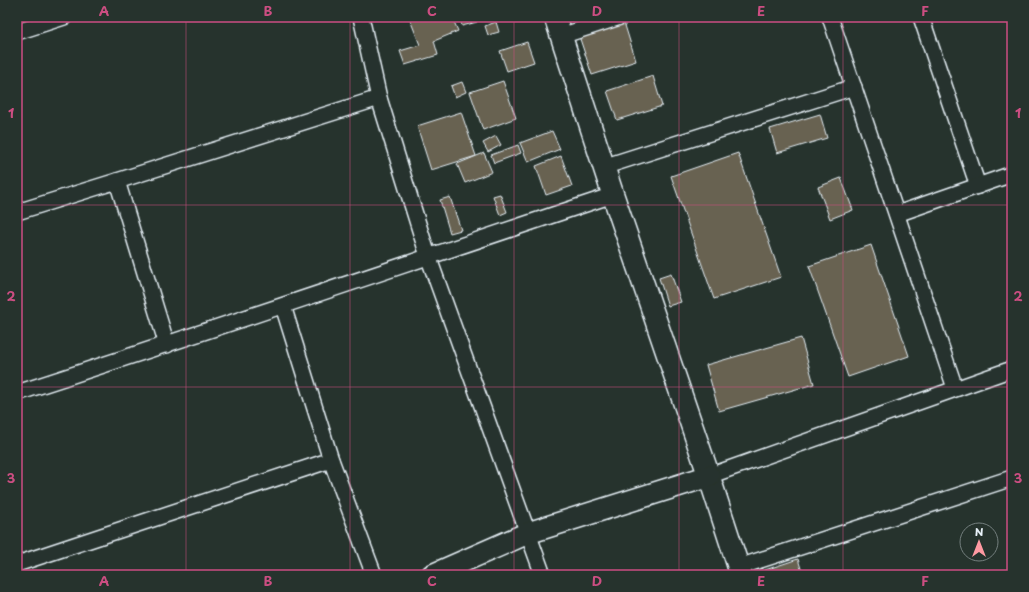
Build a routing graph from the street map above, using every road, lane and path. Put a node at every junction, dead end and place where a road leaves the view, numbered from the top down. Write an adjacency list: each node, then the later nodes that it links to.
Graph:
1 (361, 17): 9 (street)
2 (620, 17): 6 (street)
3 (830, 17): 8 (street)
4 (921, 17): 13 (street)
5 (55, 18): 7 (street)
6 (558, 27): 10 (street)
7 (17, 32)
8 (854, 87): 10 (street); 16 (street)
9 (380, 98): 12 (street); 17 (street)
10 (604, 167): 14 (street)
11 (1012, 174): 13 (street)
12 (117, 182): 15 (street); 19 (street)
13 (978, 186): 16 (street)
14 (613, 195): 17 (street); 24 (street)
15 (17, 212)
16 (897, 214): 21 (street)
17 (428, 256): 18 (street); 26 (street)
18 (282, 306): 19 (street); 23 (street)
19 (167, 344): 22 (street)
20 (1012, 369): 21 (street)
21 (955, 388): 24 (street)
22 (17, 393)
23 (331, 460): 27 (street); 29 (street)
24 (709, 476): 26 (street); 28 (street)
25 (1012, 478): 28 (street)
26 (528, 533): 30 (street); 31 (street)
27 (17, 564)
28 (740, 571)
29 (374, 575)
30 (432, 575)
31 (543, 575)

